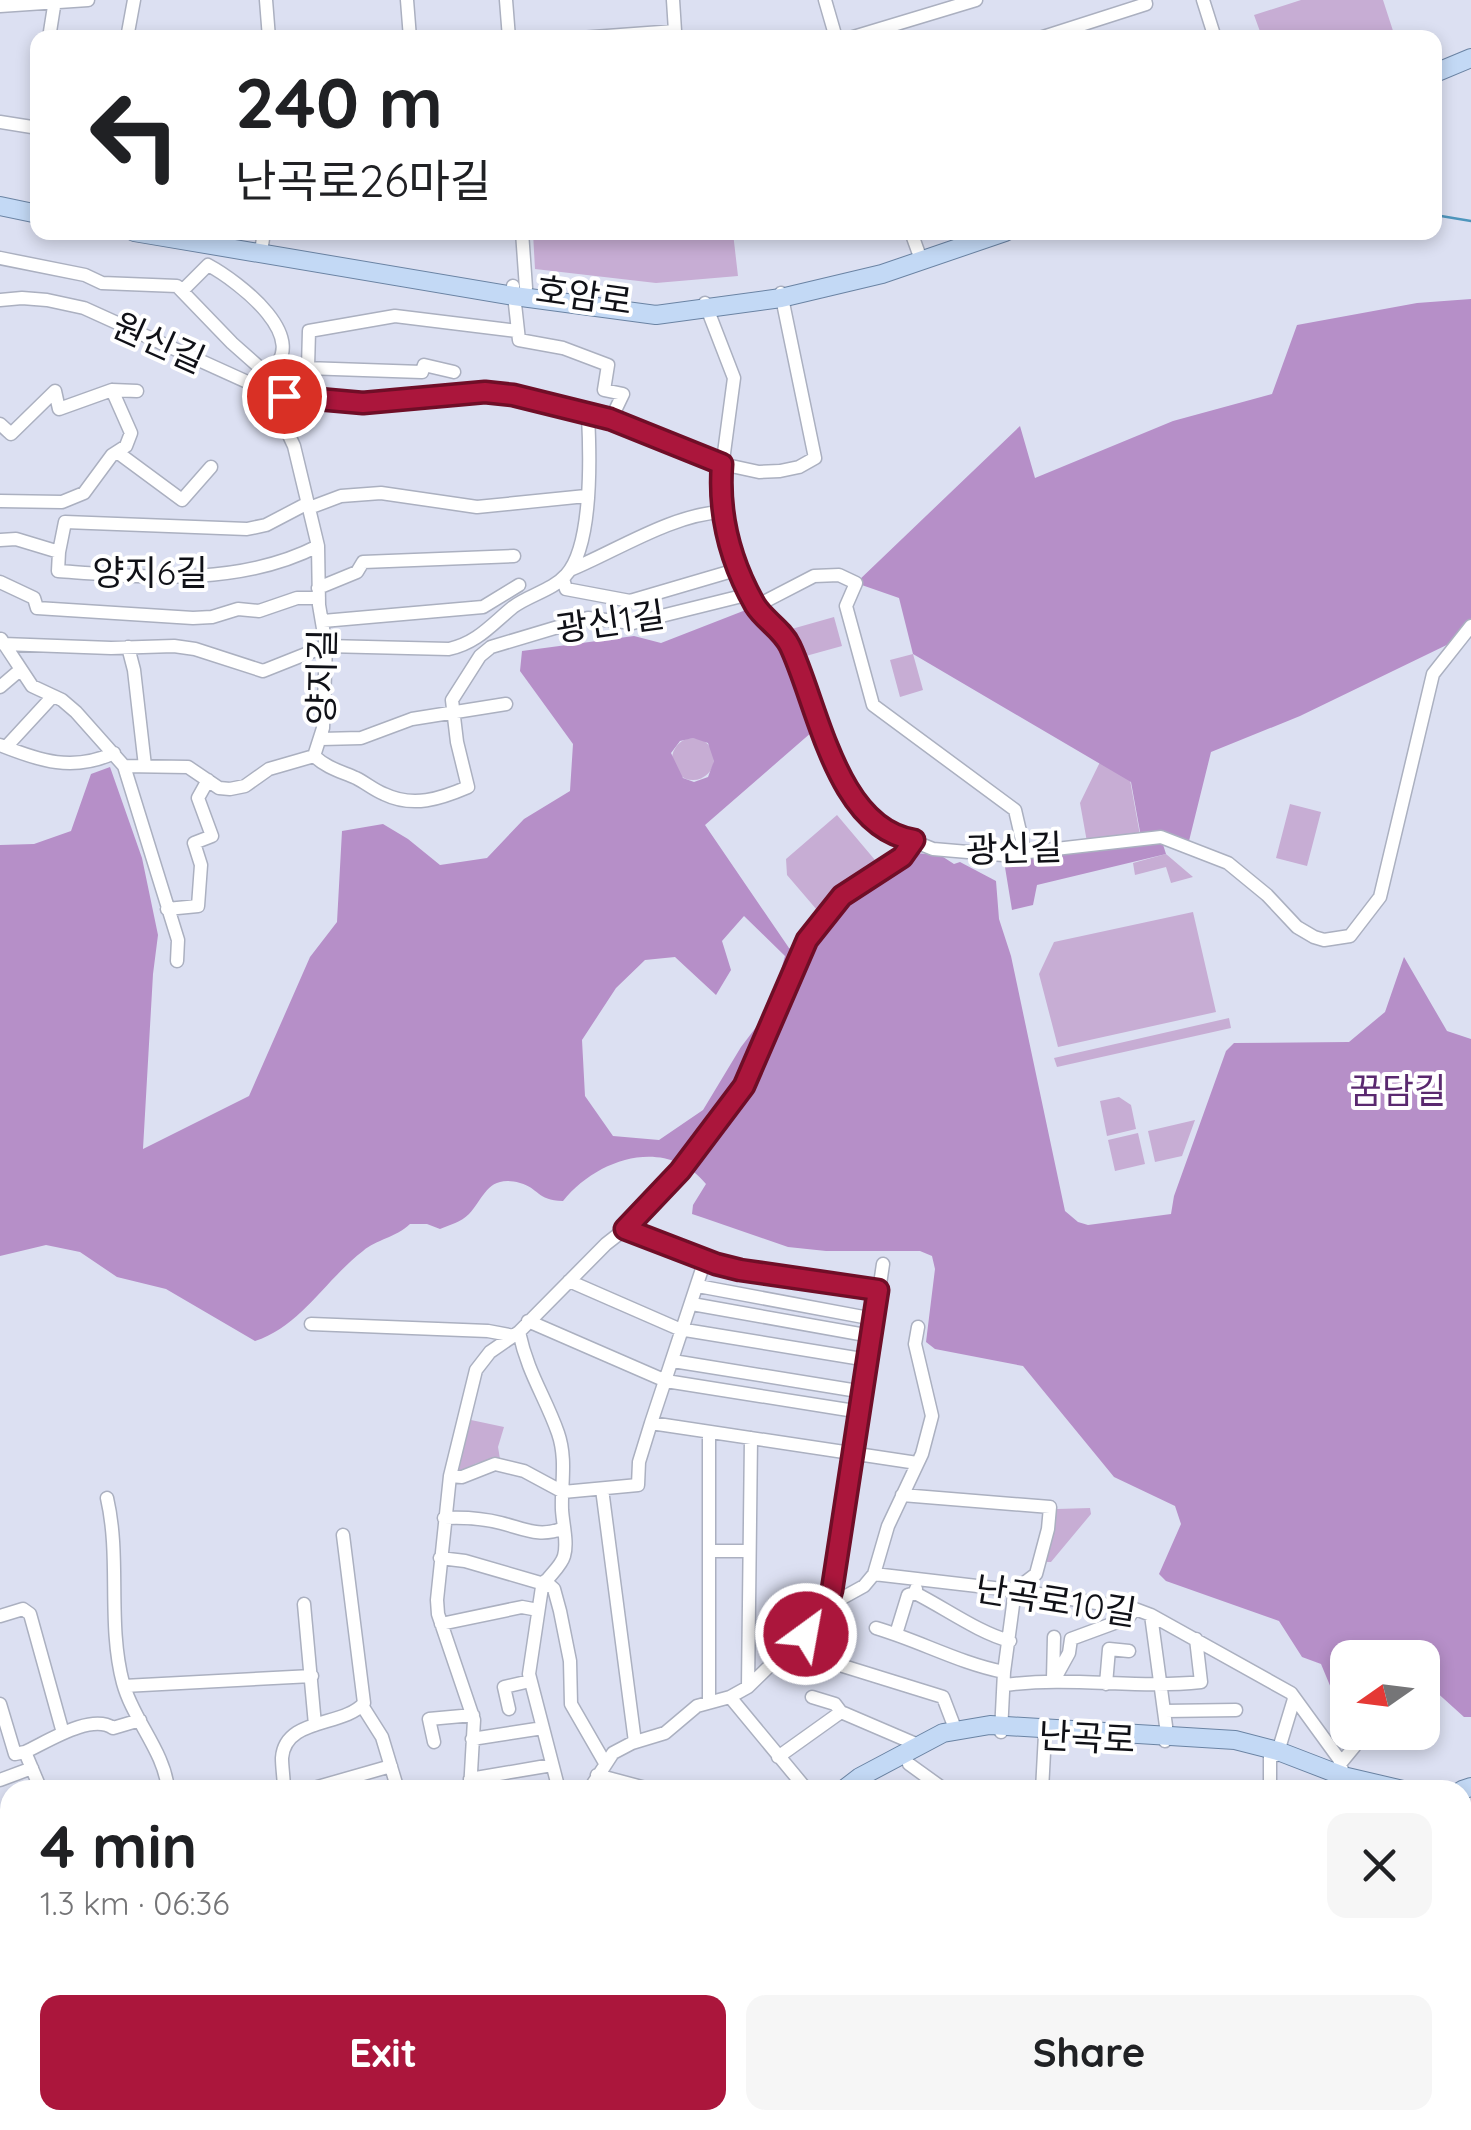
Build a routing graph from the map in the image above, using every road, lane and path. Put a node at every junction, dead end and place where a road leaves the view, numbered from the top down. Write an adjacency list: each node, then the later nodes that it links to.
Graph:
1 (88, 0): 11 (street)
2 (134, 0): 14 (street)
3 (266, 0): 15 (street)
4 (406, 0): 16 (street)
5 (506, 0): 17 (street)
6 (673, 0): 18 (street)
7 (825, 0): 19 (street)
8 (976, 0): 20 (street)
9 (1145, 0): 21 (street)
10 (1203, 0): 22 (street)
11 (55, 1): 12 (street); 13 (street)
12 (0, 6)
13 (51, 30)
14 (128, 30)
15 (268, 30)
16 (409, 30)
17 (508, 30)
18 (675, 30)
19 (834, 30)
20 (877, 30)
21 (1065, 30)
22 (1212, 30)
23 (1471, 56): 24 (main road)
24 (1442, 66)
25 (0, 122): 26 (street)
26 (30, 124)
27 (0, 204): 28 (main road)
28 (30, 210)
29 (187, 240): 37 (main road)
30 (268, 240): 37 (main road, 호암로)
31 (521, 240): 37 (street)
32 (915, 240): 35 (street)
33 (960, 240): 35 (main road, 호암로)
34 (982, 240): 39 (main road)
35 (920, 254): 39 (main road, 호암로)
36 (0, 258): 38 (street)
37 (517, 290): 41 (main road, 호암로); 42 (street)
38 (182, 291): 44 (street); 44 (street)
39 (782, 296): 41 (main road, 호암로); 53 (street, 원신길)
40 (0, 300): 48 (street, 원신길)
41 (706, 307): 53 (street, 광신길)
42 (517, 331): 43 (street); 50 (street)
43 (308, 366): 44 (street); 45 (street)
44 (271, 370): 48 (street)
45 (454, 372)
46 (112, 390): 47 (street); 51 (street); 52 (street)
47 (137, 392)
48 (288, 397): 49 (street, 원신길); 57 (street, 양지길)
49 (588, 415): 50 (street, 원신길); 55 (street)
50 (610, 419): 53 (street, 원신길)
51 (0, 424)
52 (117, 452): 54 (street); 56 (street)
53 (722, 464): 58 (street, 광신길)
54 (211, 467)
55 (586, 496): 57 (street); 64 (street)
56 (0, 501)
57 (308, 506): 60 (street, 양지길); 61 (street)
58 (722, 512): 63 (street, 광신길); 64 (street)
59 (0, 540): 61 (street, 양지6길)
60 (318, 546): 61 (street, 양지6길); 67 (street, 양지길)
61 (59, 552)
62 (514, 556): 67 (street)
63 (739, 569): 64 (street); 68 (street, 광신길)
64 (567, 575): 72 (street)
65 (0, 582): 67 (street)
66 (518, 585): 69 (street)
67 (318, 593): 69 (street, 양지길)
68 (753, 600): 78 (street, 광신1길); 86 (street, 광신길); 87 (street)
69 (323, 621): 72 (street, 양지길)
70 (1471, 626): 87 (street, 광신길)
71 (2, 640): 73 (street); 74 (street)
72 (326, 646): 73 (street); 79 (street, 양지길)
73 (128, 647): 84 (street)
74 (20, 670): 75 (street); 76 (street)
75 (0, 687)
76 (53, 696): 80 (street); 81 (street)
77 (506, 704): 78 (street)
78 (456, 714): 79 (street); 82 (street)
79 (321, 739): 82 (street, 양지길)
80 (3, 746): 81 (street)
81 (114, 753): 83 (street)
82 (314, 756): 85 (street, 양지길)
83 (124, 766): 84 (street, 양지길); 88 (street)
84 (145, 766): 85 (street, 양지길)
85 (208, 780): 88 (street)
86 (914, 840): 87 (street, 광신길); 90 (street)
87 (1025, 853)
88 (167, 909): 89 (street)
89 (177, 960)
90 (625, 1229): 91 (street); 93 (street)
91 (705, 1260): 94 (street); 95 (street)
92 (883, 1264): 95 (street)
93 (569, 1280): 100 (street); 101 (street)
94 (698, 1286): 96 (street); 97 (street)
95 (878, 1290): 97 (street)
96 (692, 1304): 101 (street); 102 (street)
97 (874, 1319): 102 (street)
98 (311, 1324): 100 (street)
99 (918, 1327): 112 (street)
100 (520, 1330): 105 (street); 113 (street); 115 (street)
101 (684, 1330): 103 (street); 104 (street)
102 (871, 1336): 103 (street)
103 (868, 1360): 106 (street)
104 (673, 1362): 105 (street); 106 (street)
105 (666, 1381): 107 (street); 108 (street)
106 (864, 1392): 107 (street)
107 (861, 1412): 111 (street)
108 (651, 1423): 109 (street); 114 (street)
109 (709, 1432): 110 (street); 121 (street)
110 (751, 1438): 111 (street); 122 (street)
111 (855, 1454): 112 (street); 132 (street)
112 (917, 1464): 116 (street)
113 (450, 1476): 115 (street); 118 (street)
114 (602, 1489): 115 (street); 172 (street)
115 (564, 1492): 119 (street)
116 (902, 1494): 124 (street); 127 (street)
117 (107, 1498): 148 (street)
118 (444, 1518): 119 (street); 123 (street)
119 (564, 1528): 126 (street)
120 (342, 1535): 156 (street)
121 (710, 1551): 122 (street); 154 (street)
122 (749, 1551): 150 (street)
123 (440, 1558): 126 (street); 135 (street)
124 (874, 1574): 125 (street, 난곡로10길); 132 (street)
125 (920, 1579): 127 (street, 난곡로10길); 128 (street)
126 (545, 1582): 131 (street); 183 (street)
127 (1015, 1590): 130 (street, 난곡로10길); 140 (street)
128 (915, 1594): 137 (street); 140 (street)
129 (304, 1604): 143 (street)
130 (1135, 1609): 133 (street, 난곡로10길); 146 (street)
131 (538, 1610): 135 (street); 145 (street)
132 (826, 1611): 150 (street)
133 (1151, 1615): 139 (street, 난곡로10길); 149 (street)
134 (0, 1616): 167 (street)
135 (441, 1624): 161 (street)
136 (876, 1628): 137 (street)
137 (896, 1634): 144 (street)
138 (1054, 1637): 146 (street)
139 (1196, 1639): 149 (street); 153 (street, 난곡로10길)
140 (1010, 1641): 144 (street)
141 (1129, 1651): 147 (street)
142 (844, 1666): 166 (street)
143 (312, 1676): 148 (street); 163 (street)
144 (1004, 1679): 146 (street); 165 (street)
145 (530, 1681): 157 (street); 164 (street)
146 (1053, 1682): 147 (street)
147 (1106, 1684): 149 (street)
148 (124, 1686): 162 (street)
149 (1160, 1686): 159 (street)
150 (748, 1687): 151 (street)
151 (730, 1697): 154 (street); 178 (street)
152 (812, 1698): 160 (street)
153 (1294, 1698): 177 (street); 202 (street, 난곡로10길)
154 (709, 1701): 172 (street)
155 (0, 1704): 173 (street)
156 (363, 1707): 163 (street); 181 (street)
157 (509, 1710)
158 (1236, 1710): 159 (street)
159 (1164, 1711): 169 (street)
160 (841, 1712): 174 (street); 178 (street)
161 (473, 1716): 170 (street); 171 (street)
162 (140, 1720): 167 (street); 186 (street)
163 (315, 1725): 187 (street)
164 (543, 1728): 170 (street); 179 (street)
165 (1002, 1729): 166 (main road, 난곡로); 168 (main road, 난곡로); 169 (main road, 난곡로); 180 (main road, 난곡로)
166 (956, 1731): 174 (main road, 난곡로)
167 (63, 1732): 176 (street)
168 (1045, 1734): 169 (main road, 난곡로); 199 (street)
169 (1165, 1738): 177 (main road, 난곡로)
170 (472, 1739): 190 (street)
171 (434, 1742)
172 (635, 1742): 183 (street)
173 (6, 1745): 176 (street)
174 (918, 1745): 196 (main road, 난곡로)
175 (1354, 1750): 203 (street)
176 (26, 1752): 182 (street)
177 (1274, 1755): 200 (street); 201 (main road, 난곡로)
178 (778, 1756): 195 (street)
179 (552, 1764): 191 (street); 192 (street)
180 (909, 1764): 197 (main road, 난곡로); 198 (street)
181 (391, 1766): 188 (street); 189 (street)
182 (32, 1768): 184 (street); 185 (street)
183 (601, 1769): 193 (street); 194 (street)
184 (0, 1780)
185 (37, 1780)
186 (168, 1780)
187 (283, 1780)
188 (342, 1780)
189 (395, 1780)
190 (470, 1780)
191 (490, 1780)
192 (556, 1780)
193 (595, 1780)
194 (628, 1780)
195 (798, 1780)
196 (860, 1780)
197 (878, 1780)
198 (931, 1780)
199 (1043, 1780)
200 (1271, 1780)
201 (1348, 1780)
202 (1350, 1780)
203 (1351, 1780)
204 (488, 2130): 205 (street)
205 (506, 2130)

